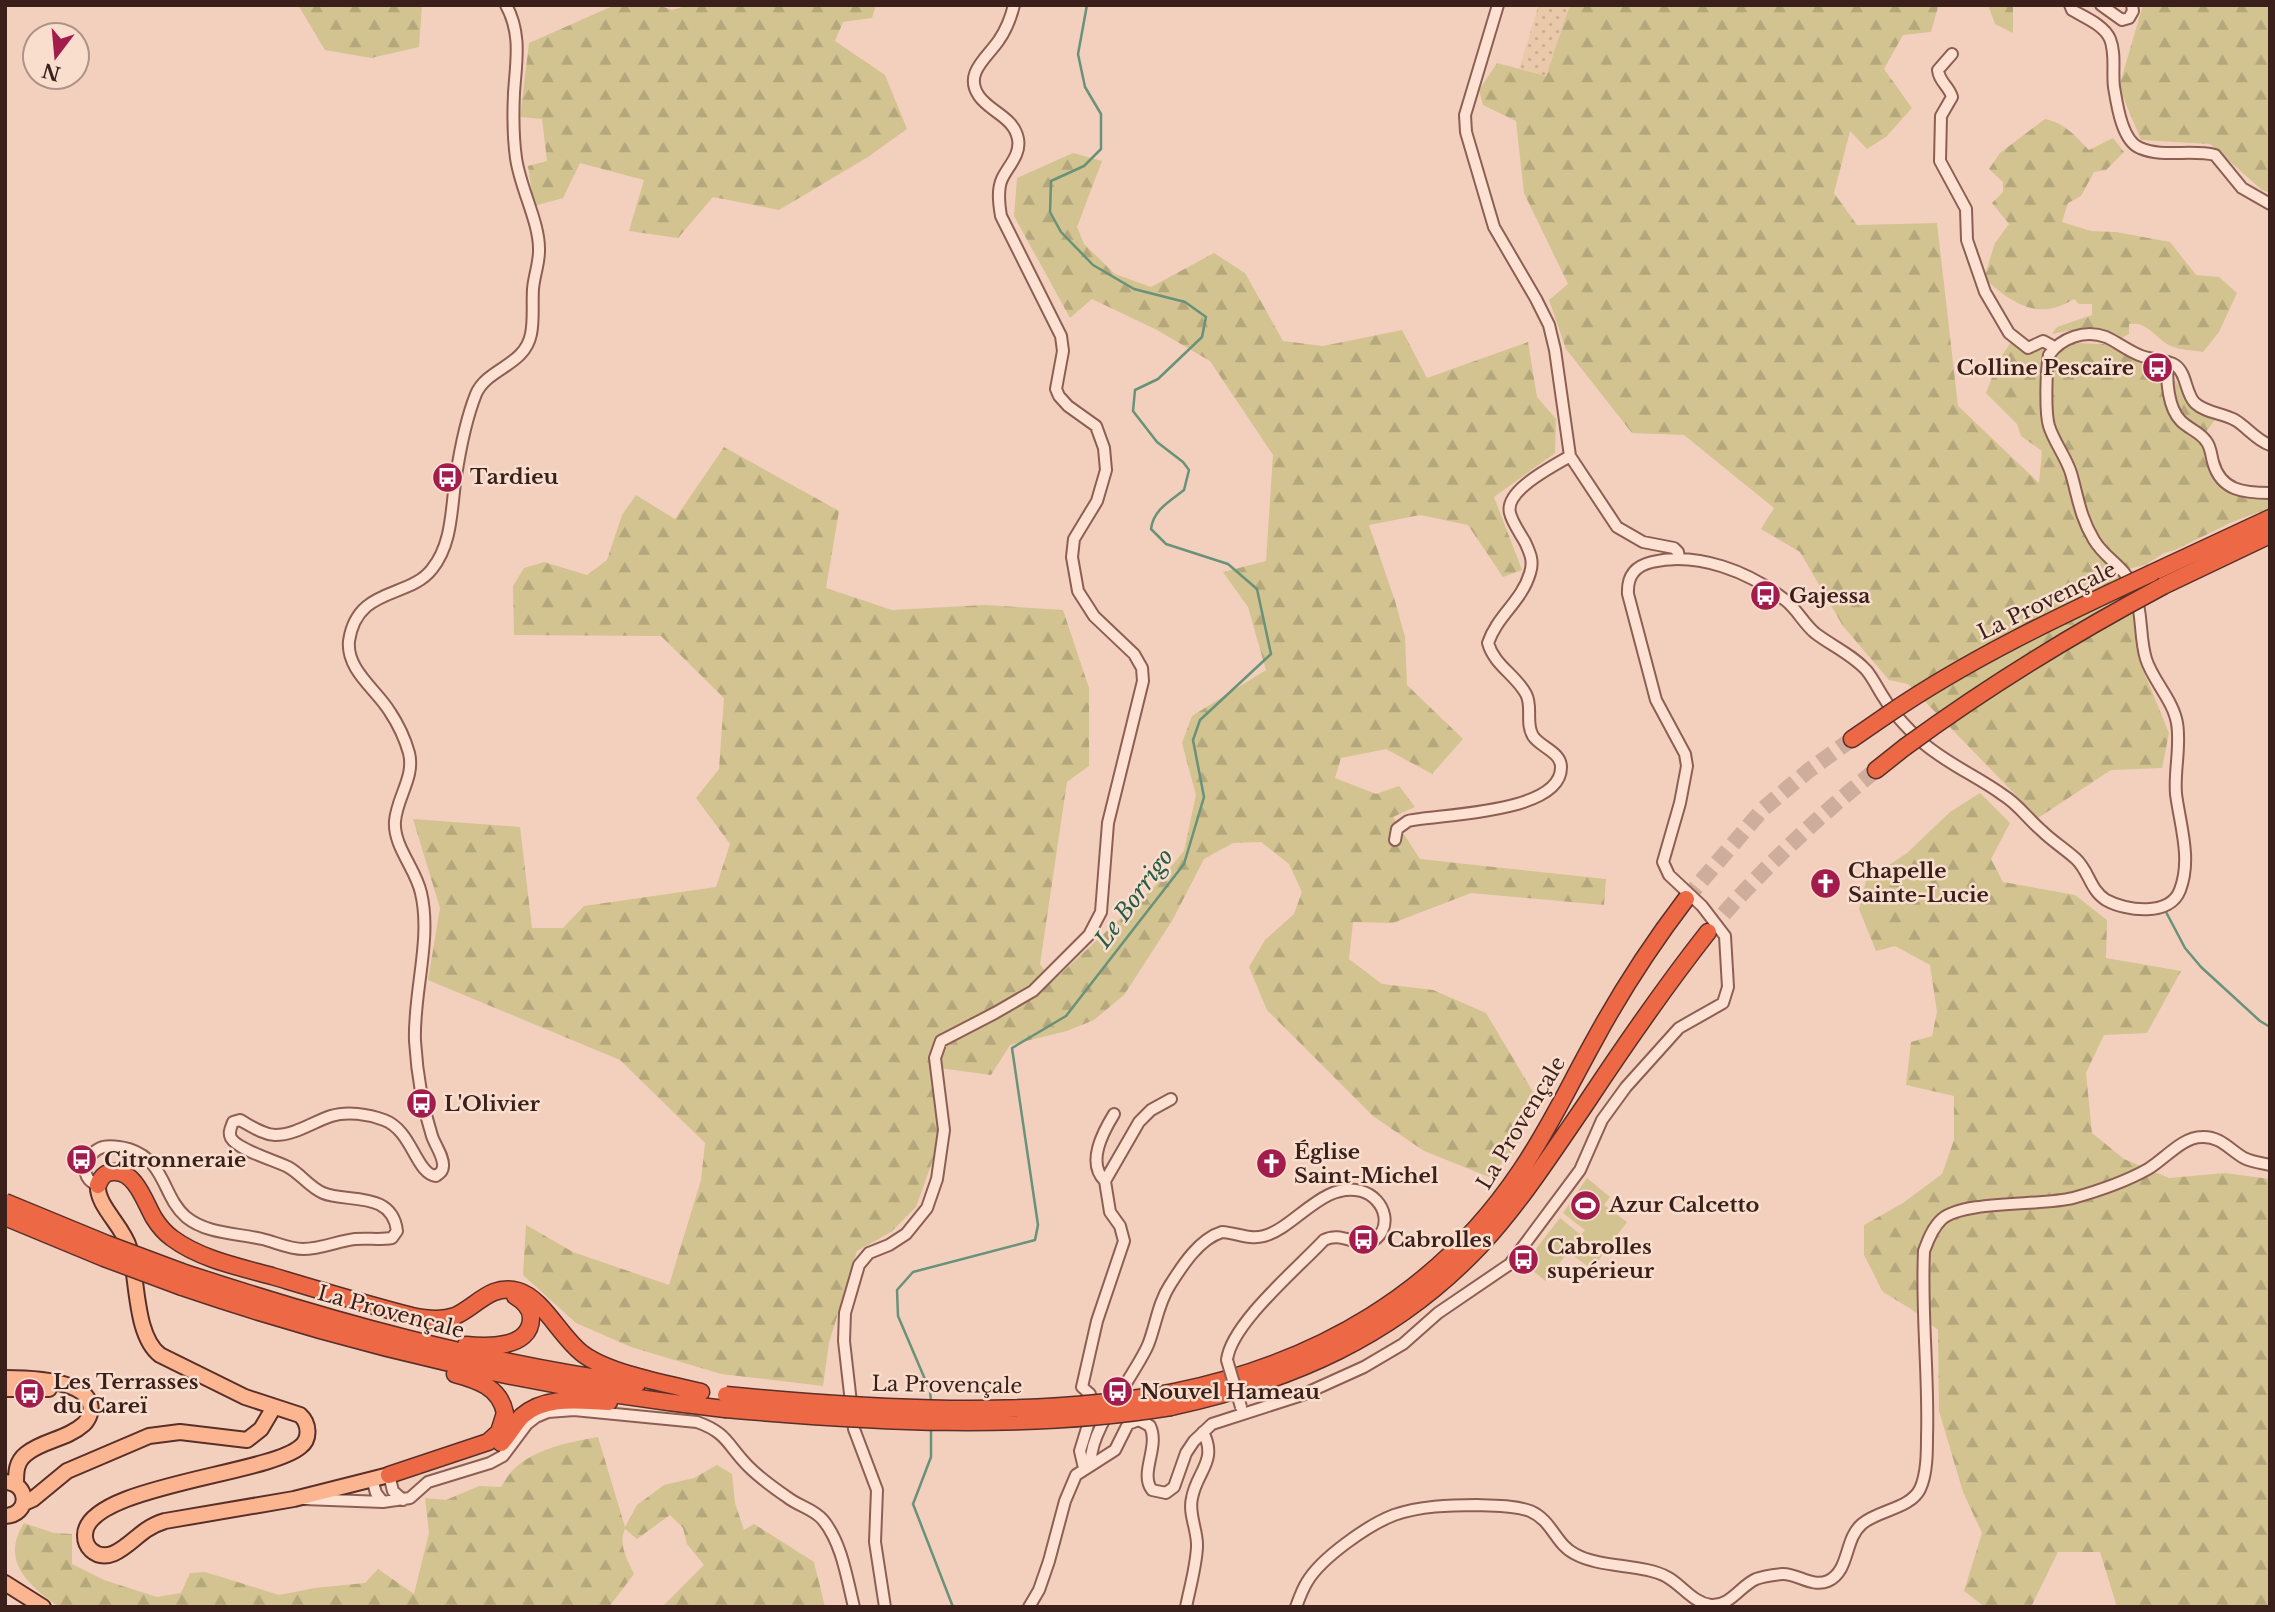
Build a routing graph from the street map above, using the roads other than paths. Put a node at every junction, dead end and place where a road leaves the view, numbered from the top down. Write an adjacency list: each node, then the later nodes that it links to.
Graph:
1 (506, 5): 26 (street)
2 (1014, 5): 56 (street)
3 (1498, 5): 12 (street)
4 (2070, 5): 8 (street)
5 (2101, 5): 6 (street)
6 (2132, 5)
7 (1952, 54): 9 (street)
8 (2270, 204)
9 (2054, 347): 10 (street); 16 (street)
10 (2168, 363): 11 (street); 13 (street)
11 (2270, 445)
12 (1570, 456): 16 (street); 19 (street)
13 (2270, 494)
14 (2270, 518): 17 (highway, La Provençale, bridge)
15 (2270, 535): 18 (highway, La Provençale, bridge)
16 (1679, 558): 39 (street)
17 (1852, 739)
18 (1876, 770)
19 (1395, 840)
20 (1686, 899): 37 (highway, La Provençale)
21 (1708, 932): 37 (highway, La Provençale)
22 (1171, 1099): 25 (street)
23 (1115, 1114): 25 (street)
24 (2270, 1165): 59 (street)
25 (1105, 1181): 42 (street)
26 (98, 1185): 30 (highway); 38 (main road)
27 (5, 1202): 29 (highway, La Provençale, bridge)
28 (5, 1217): 29 (highway, La Provençale, bridge)
29 (182, 1279): 31 (highway, La Provençale); 32 (highway, La Provençale)
30 (496, 1292): 32 (highway); 36 (highway)
31 (331, 1334): 36 (highway, La Provençale); 44 (highway)
32 (406, 1339): 36 (highway, La Provençale)
33 (5, 1378): 34 (main road)
34 (65, 1385): 35 (main road); 40 (main road)
35 (5, 1389)
36 (696, 1399): 37 (highway, La Provençale, bridge); 44 (highway)
37 (1172, 1400)
38 (274, 1406): 46 (main road); 47 (main road)
39 (1243, 1410): 41 (street); 42 (street, bridge)
40 (75, 1430): 43 (main road); 46 (main road)
41 (1203, 1432): 42 (street); 58 (street)
42 (1088, 1466): 57 (street)
43 (5, 1470)
44 (389, 1475): 45 (main road); 48 (street)
45 (372, 1479): 47 (main road); 49 (street)
46 (17, 1489): 50 (main road)
47 (294, 1499): 49 (street)
48 (403, 1500): 49 (street); 55 (street)
49 (383, 1502)
50 (7, 1518)
51 (5, 1583): 54 (main road)
52 (5, 1592): 53 (main road)
53 (32, 1607)
54 (43, 1607)
55 (854, 1607)
56 (885, 1607)
57 (1028, 1607)
58 (1186, 1607)
59 (1296, 1607)

